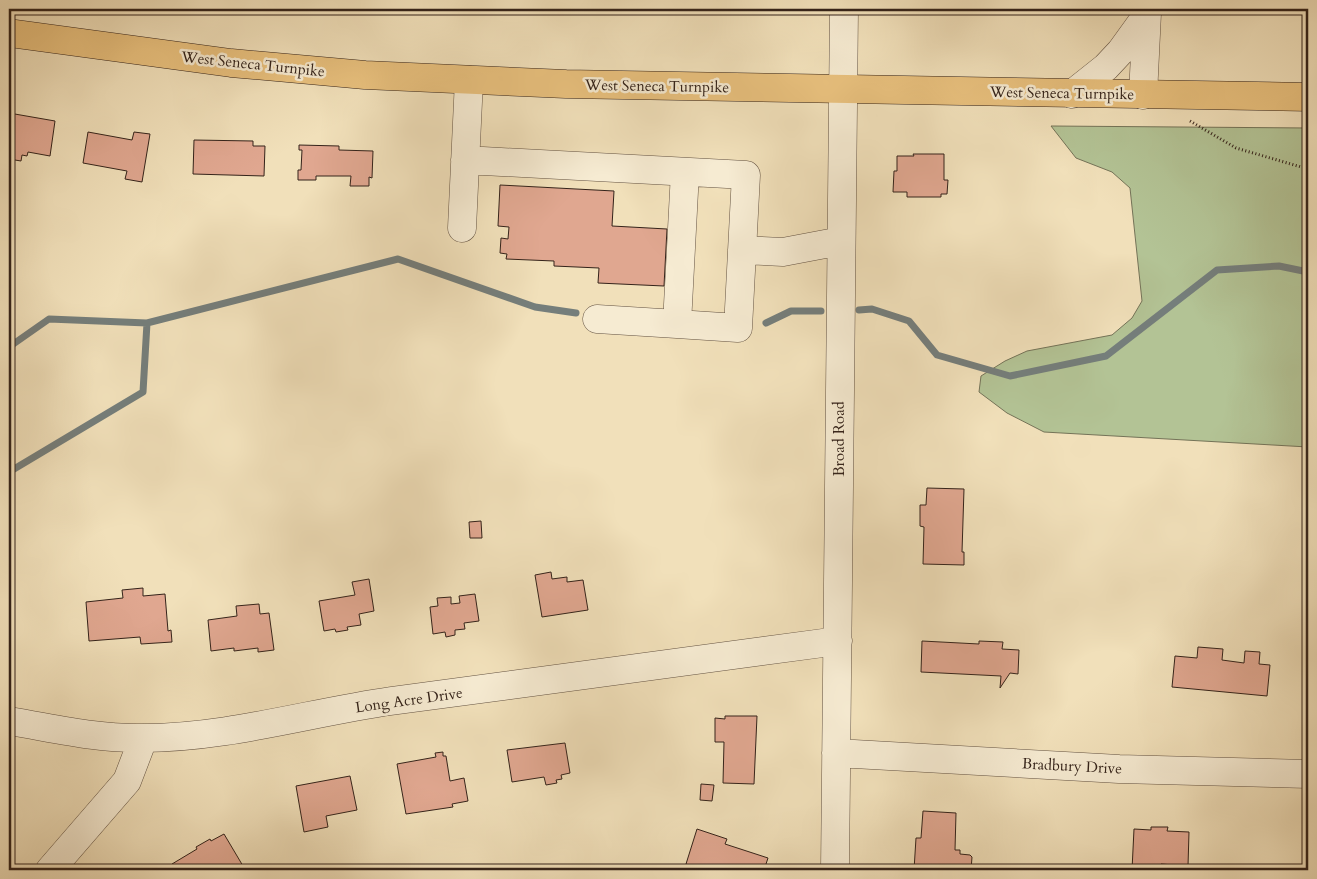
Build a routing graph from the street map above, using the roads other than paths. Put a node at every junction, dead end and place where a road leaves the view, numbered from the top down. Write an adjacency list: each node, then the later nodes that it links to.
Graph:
1 (844, 9): 5 (street, Broad Road)
2 (1148, 12): 6 (street); 7 (street)
3 (9, 33): 4 (main road, West Seneca Turnpike)
4 (469, 80): 5 (main road, West Seneca Turnpike); 9 (street)
5 (844, 90): 6 (main road, West Seneca Turnpike); 12 (street, Broad Road)
6 (1072, 94): 7 (main road, West Seneca Turnpike)
7 (1143, 95): 8 (main road, West Seneca Turnpike)
8 (1308, 97)
9 (465, 160): 10 (street); 11 (street)
10 (685, 172): 13 (street); 15 (street)
11 (462, 228)
12 (841, 241): 13 (street); 16 (street, Broad Road)
13 (742, 250): 15 (street)
14 (597, 319): 15 (street)
15 (677, 324)
16 (838, 641): 18 (street, Long Acre Drive); 19 (street, Broad Road)
17 (9, 721): 18 (street, Long Acre Drive)
18 (143, 738): 21 (street)
19 (836, 754): 20 (street, Bradbury Drive); 22 (street, Broad Road)
20 (1308, 774)
21 (50, 870)
22 (835, 870)

